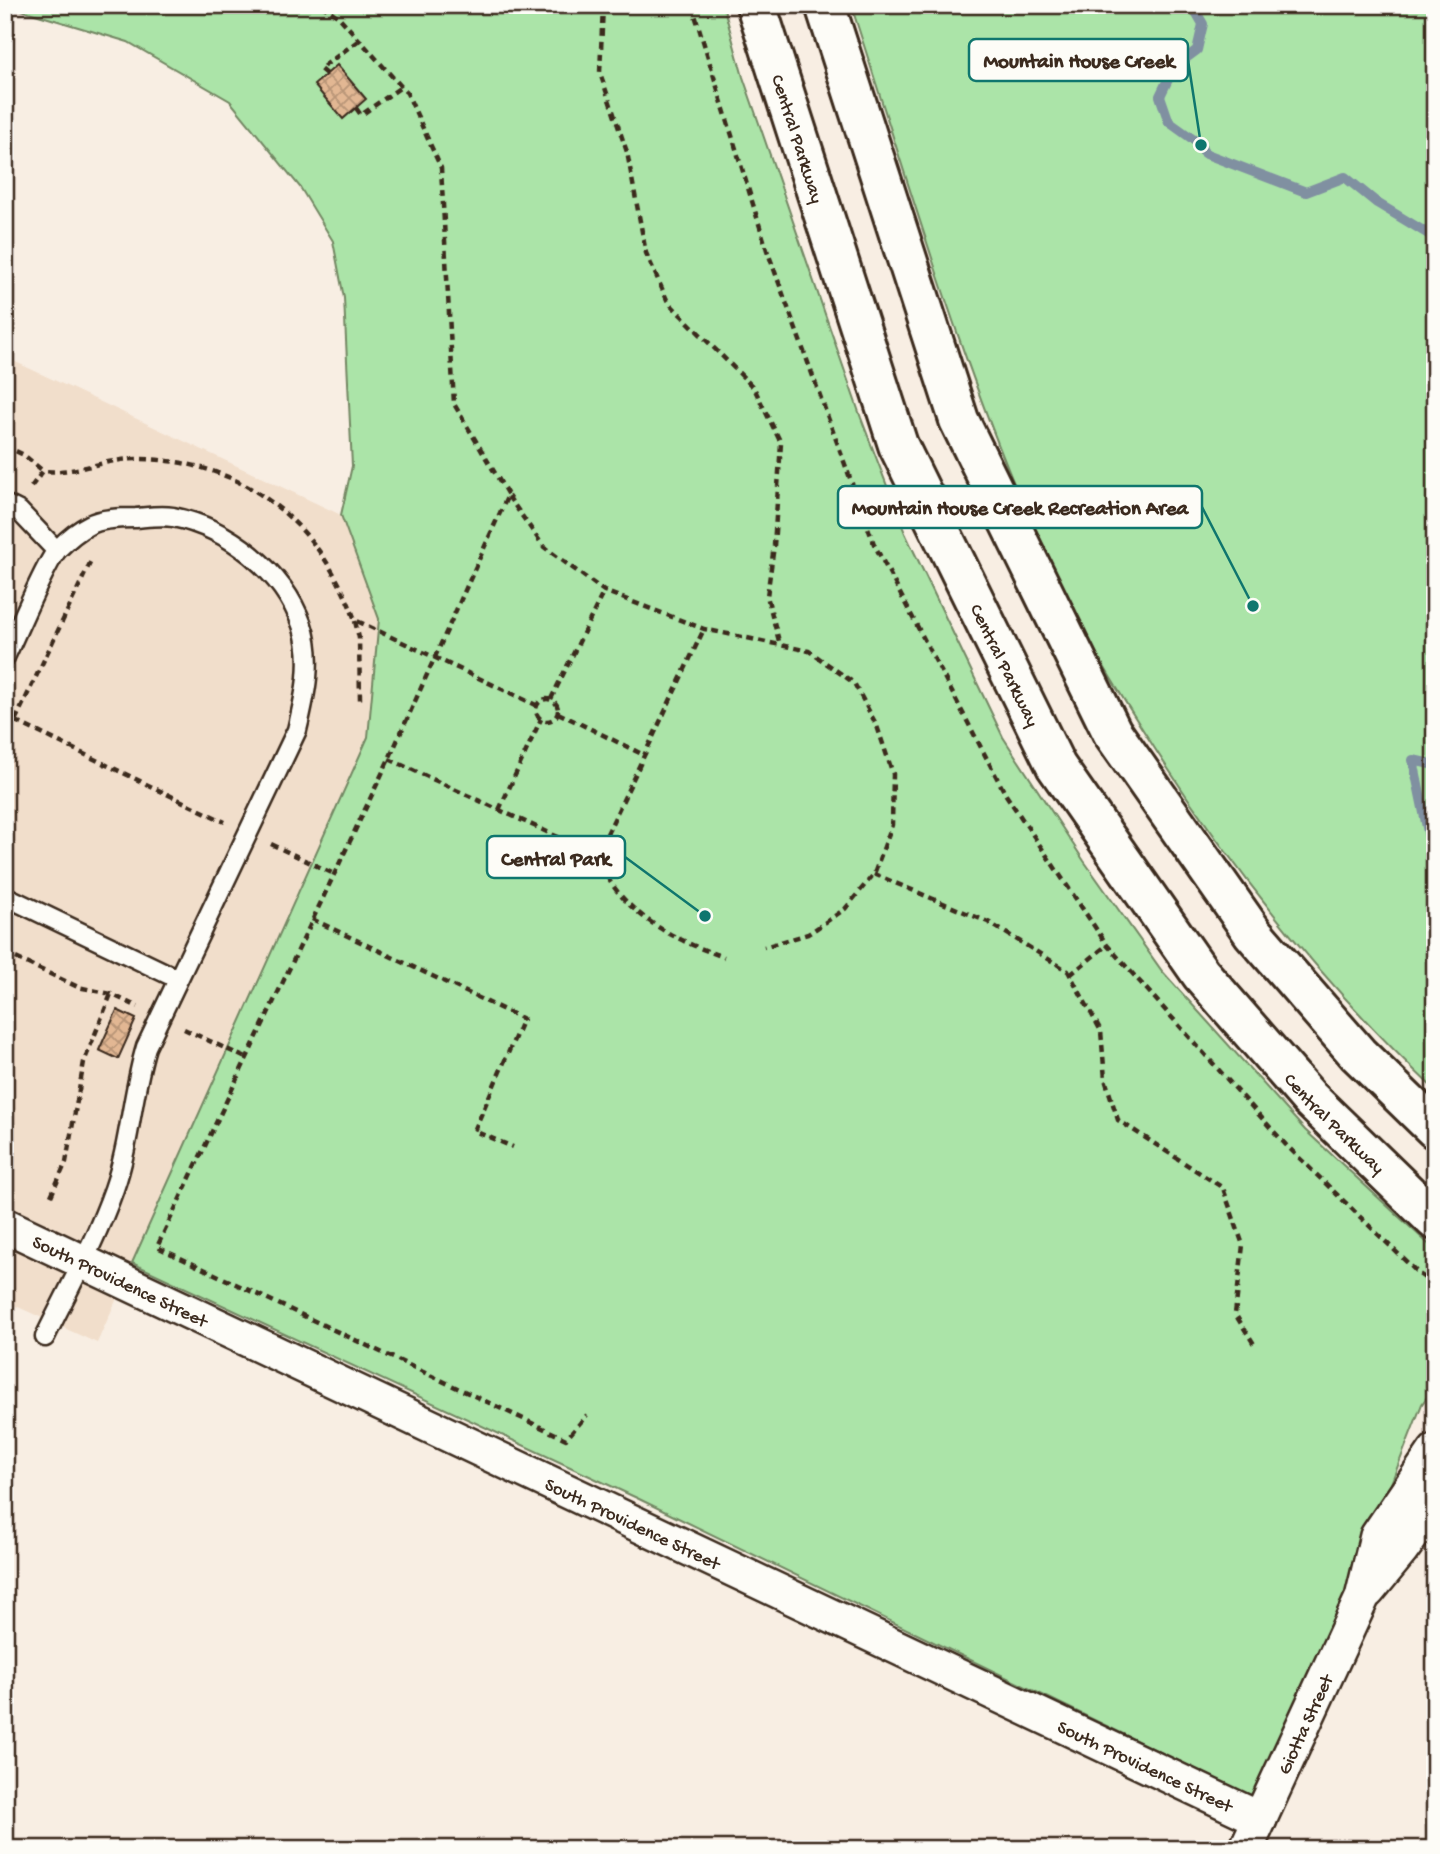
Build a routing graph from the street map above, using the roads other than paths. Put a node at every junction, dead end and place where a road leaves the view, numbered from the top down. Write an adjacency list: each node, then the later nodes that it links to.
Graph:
1 (756, 5): 9 (main road, Central Parkway)
2 (825, 5): 8 (main road)
3 (5, 504): 4 (lane)
4 (56, 550): 5 (lane); 7 (lane)
5 (5, 657)
6 (5, 896): 7 (lane)
7 (178, 979): 11 (lane)
8 (1435, 1129)
9 (1435, 1220)
10 (5, 1225): 11 (street, South Providence Street)
11 (83, 1262): 12 (lane); 16 (street, South Providence Street)
12 (45, 1337)
13 (1435, 1451): 15 (street, Giotta Street)
14 (1435, 1504): 15 (street, Giotta Street)
15 (1362, 1598): 16 (street, Giotta Street)
16 (1260, 1819): 17 (street, Giotta Street)
17 (1246, 1849)

